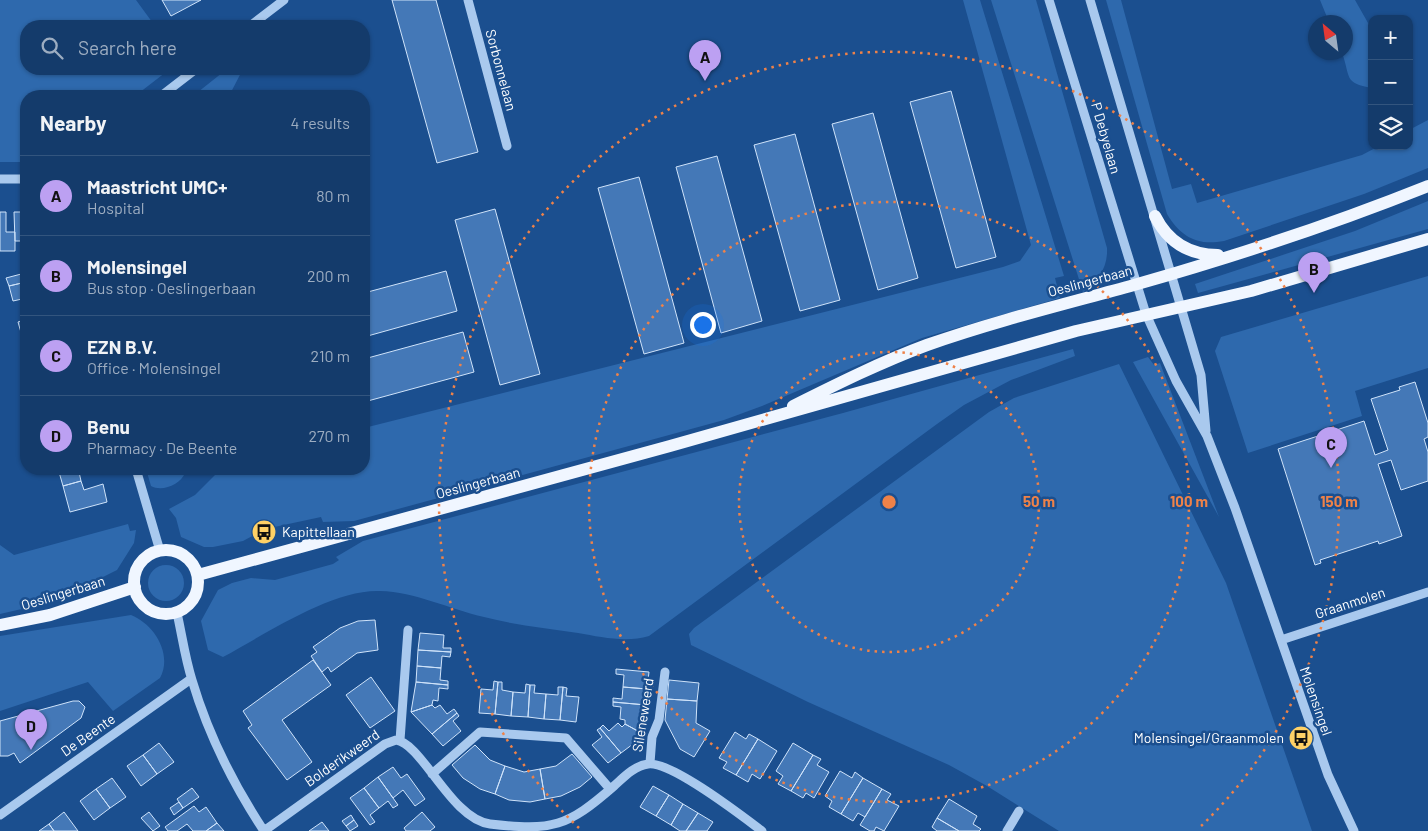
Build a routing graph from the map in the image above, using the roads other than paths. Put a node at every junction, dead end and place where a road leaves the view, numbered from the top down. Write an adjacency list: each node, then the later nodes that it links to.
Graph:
1 (284, 0): 5 (street)
2 (468, 0): 8 (street, Sorbonnelaan)
3 (1049, 0): 16 (street, P Debyelaan)
4 (1090, 0): 12 (street, P Debyelaan)
5 (258, 20)
6 (188, 75): 7 (street)
7 (169, 90)
8 (508, 146)
9 (0, 179): 10 (street)
10 (20, 179)
11 (1428, 186): 14 (main road, Oeslingerbaan)
12 (1155, 216): 14 (main road); 15 (street, P Debyelaan)
13 (1428, 239): 17 (main road, Oeslingerbaan)
14 (1231, 254): 15 (main road, Oeslingerbaan)
15 (1171, 273): 16 (main road, Oeslingerbaan); 17 (street, Molensingel)
16 (1135, 284): 18 (street, Molensingel); 19 (main road, Oeslingerbaan)
17 (1180, 307): 18 (main road, Oeslingerbaan); 20 (street, Molensingel)
18 (1146, 314): 19 (main road, Oeslingerbaan); 20 (street, Molensingel)
19 (766, 419): 23 (main road, Oeslingerbaan)
20 (1207, 436): 29 (street, Molensingel)
21 (138, 475): 22 (street)
22 (160, 551): 23 (main road); 24 (main road)
23 (198, 575): 26 (main road)
24 (134, 587): 26 (main road); 27 (main road, Oeslingerbaan)
25 (1428, 592): 29 (street, Graanmolen)
26 (177, 613): 31 (street)
27 (0, 625)
28 (408, 630): 32 (street)
29 (1281, 640): 41 (street, Molensingel)
30 (664, 672): 33 (street, Sileneweerd)
31 (191, 679): 37 (street, De Beente); 38 (street)
32 (400, 740): 34 (street, Bolderikweerd); 38 (street, Bolderikweerd)
33 (650, 763): 35 (street, Bolderikweerd); 39 (street)
34 (432, 774): 35 (street, Bolderikweerd); 35 (street)
35 (610, 789)
36 (1019, 811): 40 (street)
37 (0, 815)
38 (264, 831)
39 (762, 831)
40 (1007, 831)
41 (1354, 831)

